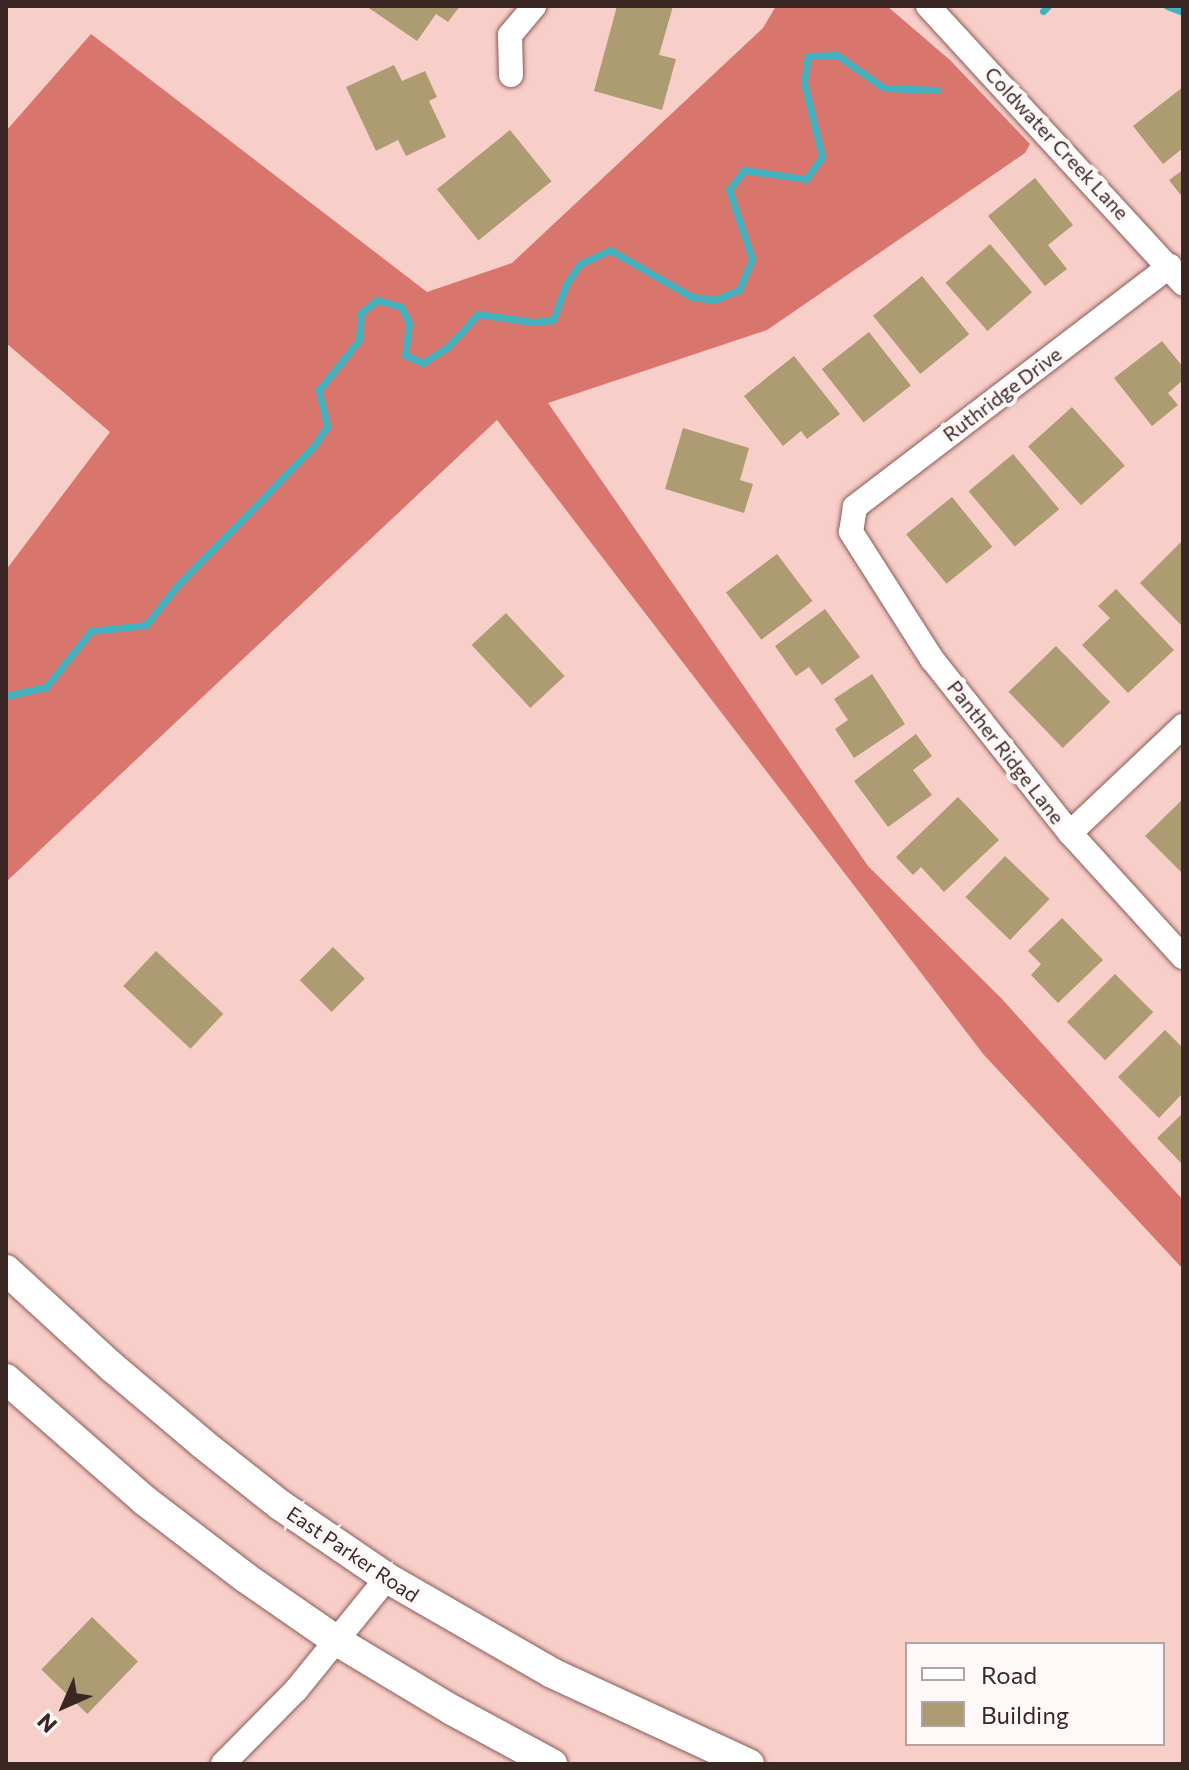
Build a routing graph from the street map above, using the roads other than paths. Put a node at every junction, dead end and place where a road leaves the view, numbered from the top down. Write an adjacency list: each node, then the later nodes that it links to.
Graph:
1 (534, 6): 3 (street)
2 (928, 6): 4 (street, Coldwater Creek Lane)
3 (511, 75)
4 (1177, 275): 5 (street, Ruthridge Drive)
5 (851, 532): 7 (street, Panther Ridge Lane)
6 (1183, 726): 7 (street)
7 (1070, 833): 8 (street, Panther Ridge Lane)
8 (1183, 957)
9 (6, 1270): 11 (main road, East Parker Road)
10 (6, 1379): 12 (main road)
11 (387, 1578): 12 (street); 15 (main road, East Parker Road)
12 (337, 1641): 13 (street); 14 (main road)
13 (223, 1764)
14 (552, 1764)
15 (749, 1764)

